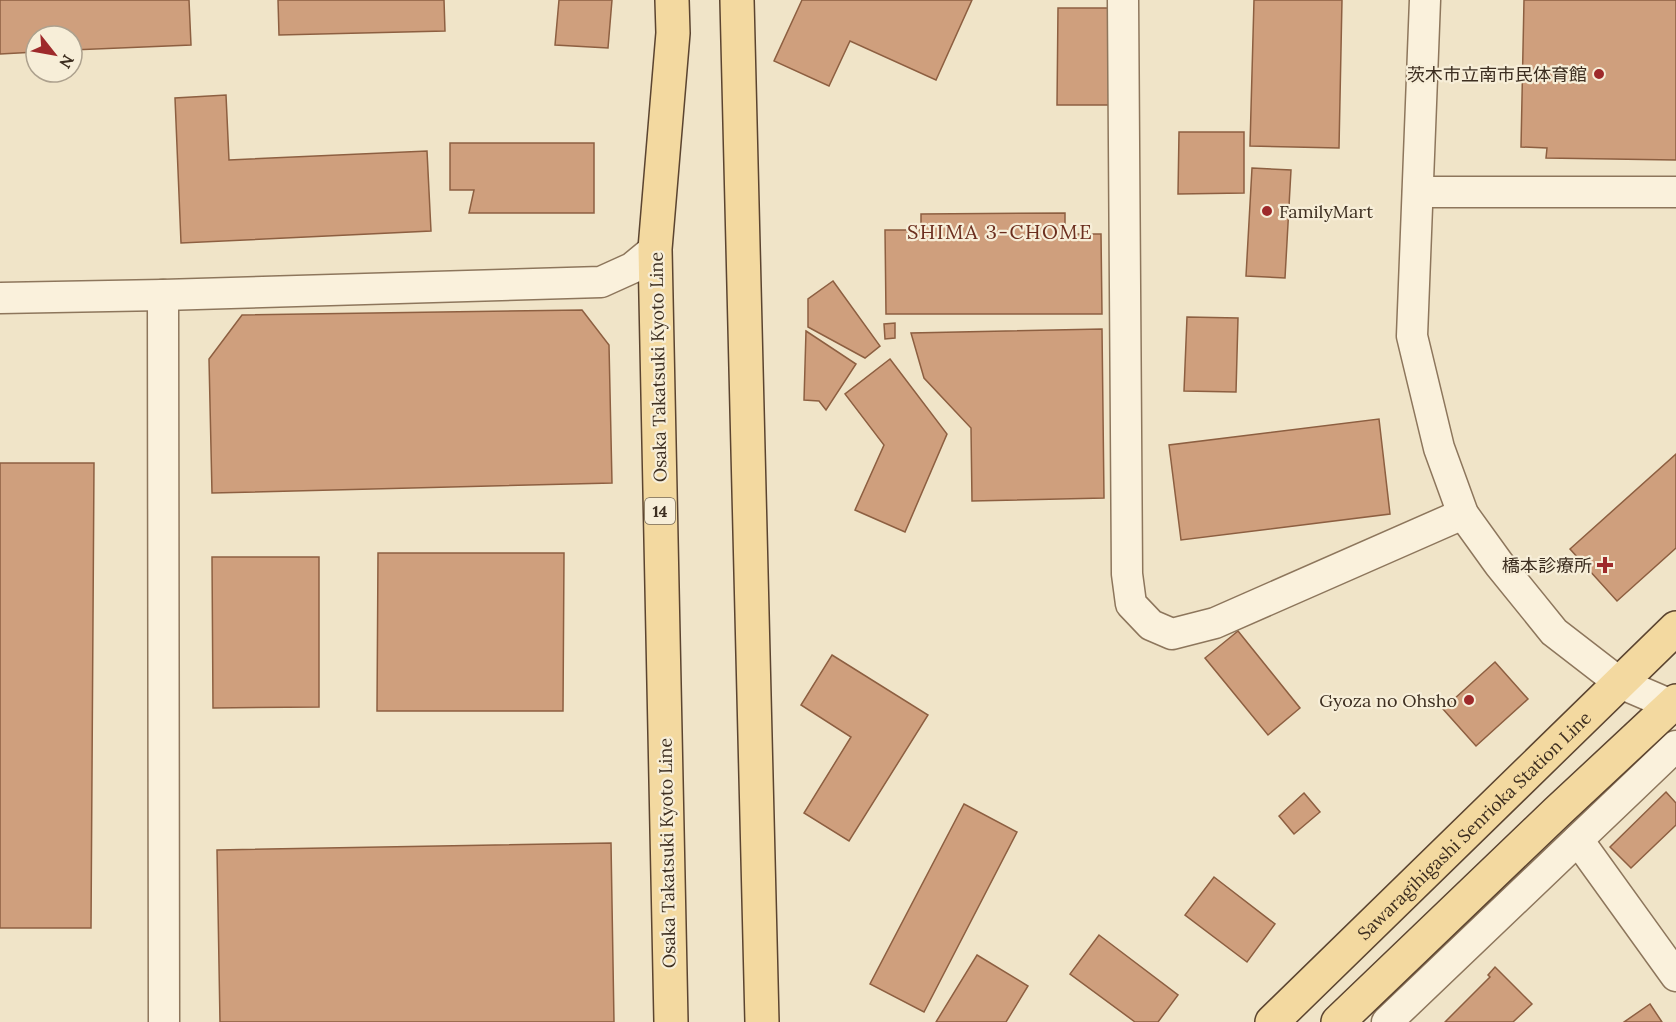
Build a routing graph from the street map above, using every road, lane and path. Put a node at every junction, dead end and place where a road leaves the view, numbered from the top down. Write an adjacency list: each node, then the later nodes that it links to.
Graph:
1 (672, 0): 7 (main road, Osaka Takatsuki Kyoto Line / 14)
2 (737, 0): 19 (main road)
3 (1123, 0): 10 (street)
4 (1425, 0): 5 (street)
5 (1418, 192): 6 (street); 10 (street)
6 (1676, 192)
7 (655, 249): 8 (street); 18 (main road, Osaka Takatsuki Kyoto Line / 14)
8 (163, 295): 9 (street); 17 (street)
9 (0, 298)
10 (1463, 514): 12 (street)
11 (1676, 628): 12 (main road, Sawaragihigashi Senrioka Station Line)
12 (1620, 683): 13 (street); 20 (main road, Sawaragihigashi Senrioka Station Line)
13 (1674, 704): 21 (main road)
14 (1676, 746): 15 (street)
15 (1578, 840): 16 (street); 22 (street)
16 (1676, 976)
17 (164, 1022)
18 (671, 1022)
19 (762, 1022)
20 (1272, 1022)
21 (1338, 1022)
22 (1387, 1022)

